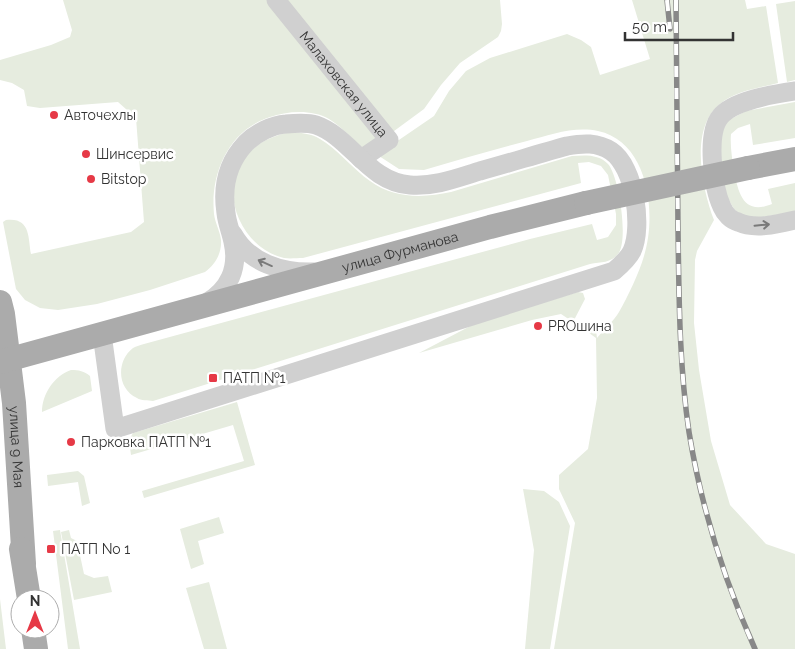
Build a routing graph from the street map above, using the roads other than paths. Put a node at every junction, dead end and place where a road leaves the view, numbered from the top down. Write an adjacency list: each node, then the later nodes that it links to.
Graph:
1 (276, 0): 3 (street, Малаховская улица)
2 (795, 91): 5 (street, one-way to 5)
3 (361, 159): 6 (street); 10 (street)
4 (795, 159): 7 (main road, улица Фурманова, bridge)
5 (795, 220)
6 (229, 226): 7 (street, one-way to 6); 9 (street)
7 (330, 271): 9 (main road, улица Фурманова)
8 (0, 302): 11 (main road, улица 9 Мая)
9 (201, 306): 10 (main road, улица Фурманова)
10 (102, 334): 11 (main road, улица Фурманова)
11 (4, 361): 13 (main road, улица 9 Мая)
12 (0, 449): 13 (main road, улица 9 Мая)
13 (24, 564): 14 (main road, улица 9 Мая)
14 (28, 589)

